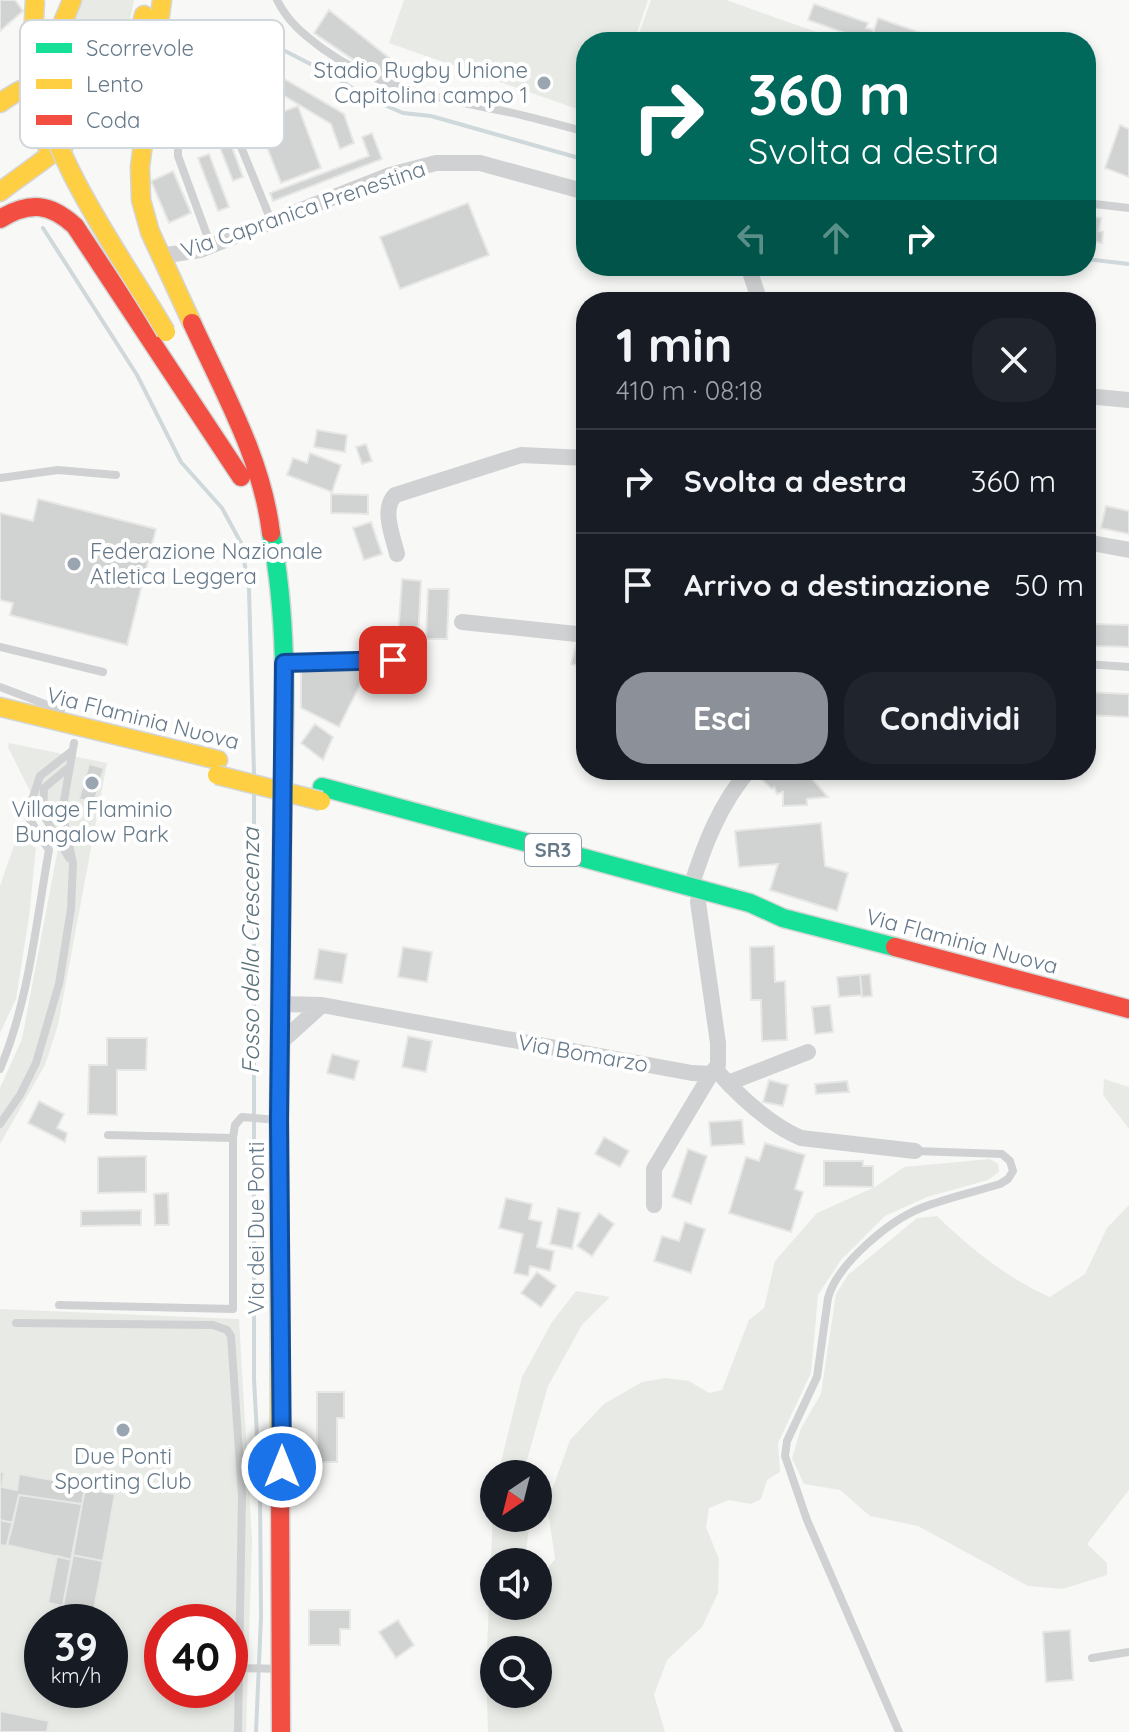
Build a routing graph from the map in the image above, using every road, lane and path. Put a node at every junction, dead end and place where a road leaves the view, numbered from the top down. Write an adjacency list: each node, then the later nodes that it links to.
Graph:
1 (35, 0): 6 (main road, bridge)
2 (70, 0): 7 (main road); 8 (main road)
3 (147, 0): 9 (main road)
4 (162, 0): 10 (main road, Via dei Due Ponti)
5 (277, 0): 15 (lane)
6 (34, 20)
7 (55, 20)
8 (63, 20)
9 (143, 20)
10 (160, 20)
11 (20, 69): 13 (main road)
12 (20, 91): 14 (main road)
13 (0, 96)
14 (0, 103)
15 (576, 129)
16 (46, 148): 22 (main road)
17 (55, 148): 22 (main road)
18 (60, 148): 36 (main road, bridge)
19 (144, 148): 31 (main road, Via dei Due Ponti)
20 (178, 148): 30 (lane)
21 (242, 148): 28 (lane)
22 (30, 168): 24 (main road)
23 (576, 189): 28 (street, Via Capranica Prenestina)
24 (0, 192)
25 (1096, 204): 26 (lane)
26 (1129, 208)
27 (0, 219): 29 (main road)
28 (272, 223): 30 (street, Via Capranica Prenestina)
29 (78, 229): 31 (main road); 36 (main road)
30 (211, 247): 31 (street, Via Capranica Prenestina)
31 (146, 254): 38 (main road, Via dei Due Ponti)
32 (1096, 397): 33 (street)
33 (1129, 400)
34 (576, 458): 41 (street)
35 (116, 475): 37 (lane)
36 (241, 477): 38 (main road)
37 (0, 478)
38 (271, 533): 46 (main road, Via dei Due Ponti)
39 (1096, 544): 40 (street)
40 (1129, 550)
41 (397, 554)
42 (462, 622): 43 (street)
43 (576, 634)
44 (0, 647): 49 (lane)
45 (421, 659): 46 (lane)
46 (284, 663): 60 (main road, Via dei Due Ponti)
47 (1096, 665): 48 (lane)
48 (1129, 667)
49 (103, 672)
50 (0, 687): 53 (lane)
51 (0, 707): 53 (main road, Via Flaminia Nuova / SR3)
52 (0, 725): 54 (main road, Via Flaminia Nuova / SR3)
53 (132, 739): 56 (main road, Via Flaminia Nuova / SR3)
54 (73, 747): 55 (lane); 56 (main road, Via Flaminia Nuova / SR3); 65 (lane)
55 (70, 766): 58 (lane); 58 (lane)
56 (217, 768): 59 (main road, Via Flaminia Nuova / SR3, bridge)
57 (742, 780): 59 (street)
58 (73, 863): 69 (lane)
59 (695, 894): 62 (main road, Via Flaminia Nuova / SR3); 66 (street)
60 (281, 1004): 61 (street, Via Bomarzo); 63 (main road, Via dei Due Ponti)
61 (322, 1005): 63 (street); 66 (street, Via Bomarzo)
62 (1129, 1009)
63 (281, 1042): 68 (main road, Via dei Due Ponti)
64 (808, 1052): 67 (street)
65 (0, 1069)
66 (713, 1072): 67 (street); 73 (street)
67 (728, 1083): 72 (street)
68 (272, 1119): 71 (lane); 80 (main road, Via dei Due Ponti)
69 (0, 1124)
70 (108, 1135): 71 (lane)
71 (233, 1138): 74 (lane)
72 (915, 1151): 84 (lane)
73 (654, 1205)
74 (59, 1305)
75 (16, 1323): 76 (lane)
76 (242, 1604)
77 (1129, 1652): 78 (lane)
78 (1092, 1658)
79 (248, 1668): 80 (lane)
80 (276, 1669): 83 (main road, Via dei Due Ponti)
81 (240, 1708): 82 (lane)
82 (238, 1732)
83 (281, 1732)
84 (899, 1732)

